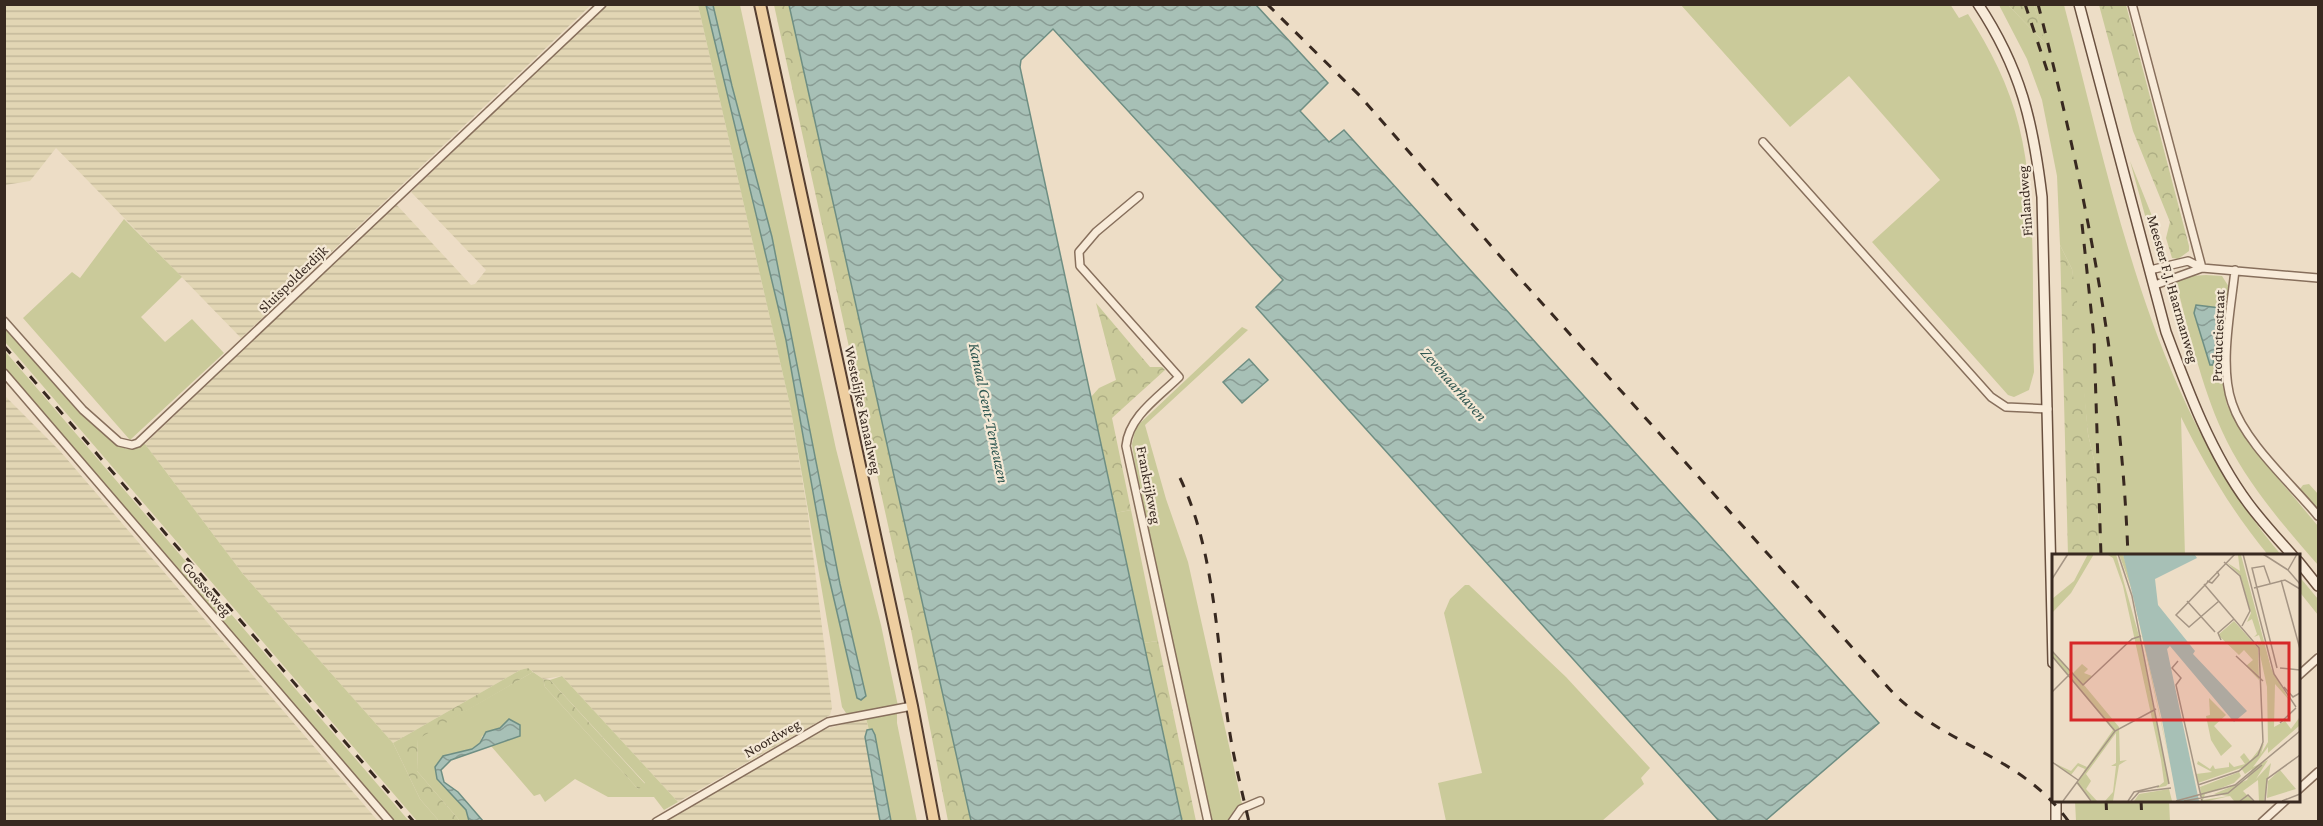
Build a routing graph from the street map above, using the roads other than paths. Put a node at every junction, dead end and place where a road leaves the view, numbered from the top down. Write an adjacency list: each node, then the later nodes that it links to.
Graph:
1 (602, 4): 13 (street, Sluispolderdijk)
2 (760, 4): 23 (main road, Westelijke Kanaalweg)
3 (1978, 4): 15 (street, Finlandweg)
4 (2079, 4): 9 (street, Meester F.J. Haarmanweg)
5 (2132, 4): 8 (street)
6 (1763, 142): 15 (street)
7 (1139, 196): 32 (street, Frankrijkweg)
8 (2202, 268): 9 (street); 10 (street); 12 (street)
9 (2150, 270): 12 (street, Meester F.J. Haarmanweg)
10 (2235, 270): 11 (street); 16 (street, Productiestraat)
11 (2319, 278)
12 (2155, 285): 17 (street, Meester F.J. Haarmanweg)
13 (4, 321)
14 (4, 374): 29 (street, Goesseweg)
15 (2048, 409): 20 (street, Finlandweg)
16 (2319, 516)
17 (2291, 554)
18 (2299, 562): 19 (street)
19 (2319, 586)
20 (2052, 612)
21 (2319, 658): 22 (street)
22 (2299, 675)
23 (912, 706): 30 (street, Noordweg); 31 (main road, Westelijke Kanaalweg)
24 (2319, 772): 25 (street)
25 (2299, 789)
26 (1260, 801): 33 (street)
27 (2056, 802): 34 (street)
28 (2285, 802): 35 (street)
29 (390, 822)
30 (656, 822)
31 (934, 822)
32 (1208, 822)
33 (1232, 822)
34 (2056, 822)
35 (2262, 822)

